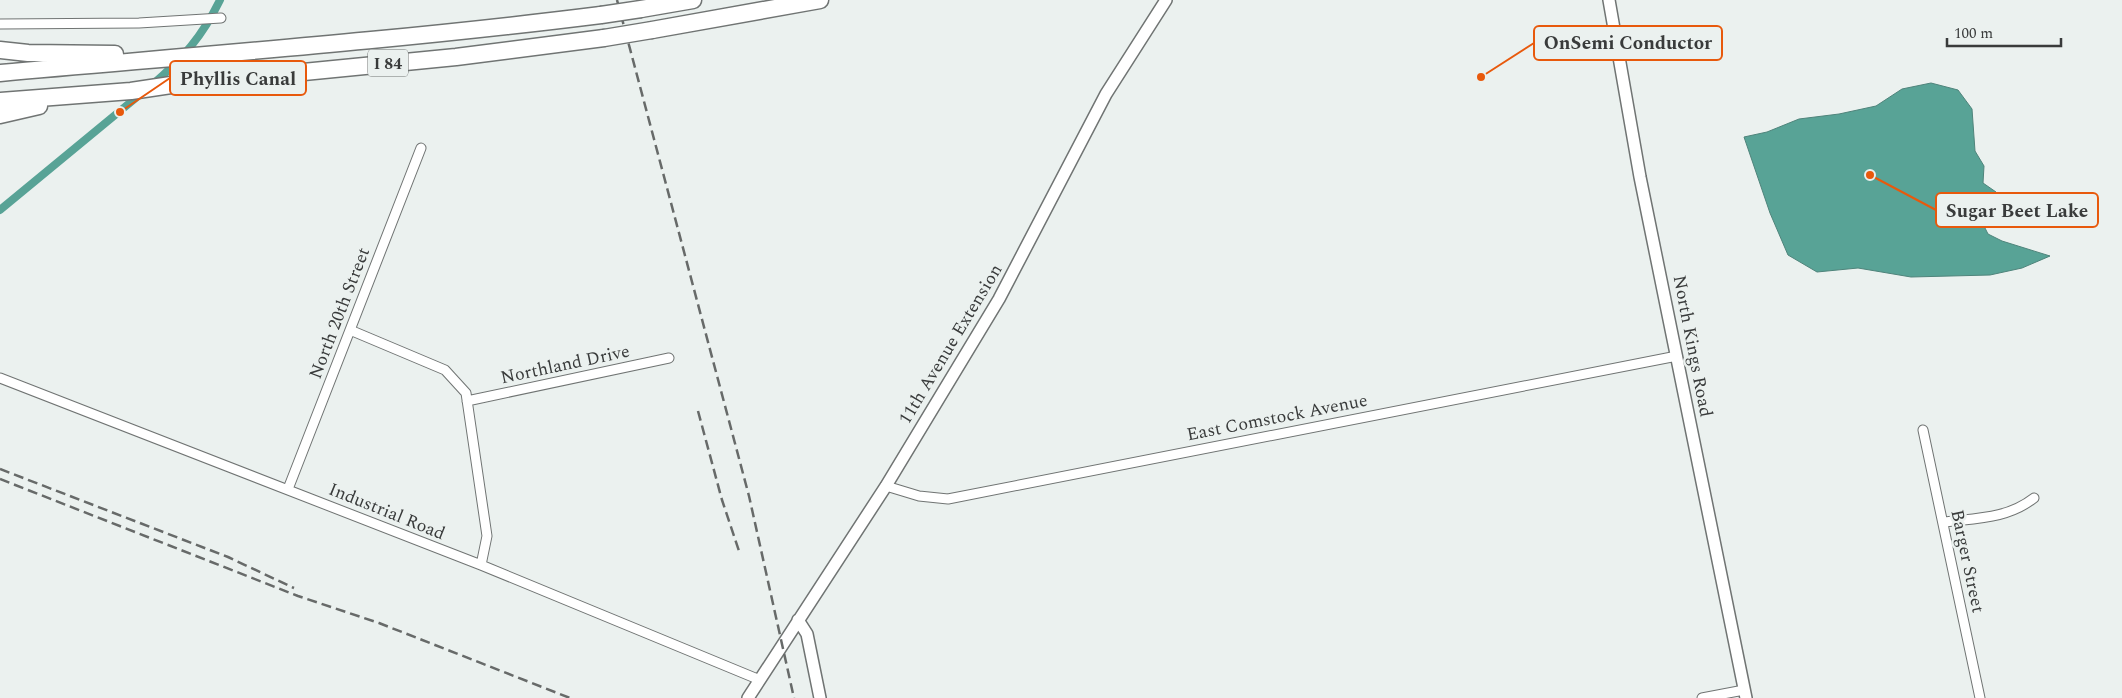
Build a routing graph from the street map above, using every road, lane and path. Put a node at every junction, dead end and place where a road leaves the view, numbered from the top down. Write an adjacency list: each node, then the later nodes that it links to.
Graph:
1 (693, 0): 8 (highway, I 84, bridge)
2 (820, 0): 10 (highway, I 84, bridge)
3 (1166, 0): 20 (street, 11th Avenue Extension)
4 (1609, 0): 15 (street, North Kings Road)
5 (221, 18): 6 (street)
6 (0, 24)
7 (0, 50): 8 (highway)
8 (164, 55): 9 (highway)
9 (0, 73)
10 (132, 91): 11 (highway, I 84); 12 (highway)
11 (0, 101)
12 (0, 115)
13 (421, 148): 14 (street, North 20th Street)
14 (350, 330): 18 (street); 21 (street, North 20th Street)
15 (1677, 356): 20 (street, East Comstock Avenue); 27 (street, North Kings Road)
16 (669, 358): 18 (street, Northland Drive)
17 (0, 378): 21 (street, Industrial Road)
18 (467, 401): 24 (street)
19 (1923, 430): 23 (street, Barger Street)
20 (886, 486): 25 (street, 11th Avenue Extension)
21 (288, 489): 24 (street, Industrial Road)
22 (2034, 498): 23 (street)
23 (1944, 522): 31 (street, Barger Street)
24 (480, 566): 26 (street, Industrial Road)
25 (798, 620): 26 (street, 11th Avenue Extension); 29 (street)
26 (760, 680): 28 (street, 11th Avenue Extension)
27 (1745, 694): 30 (street)
28 (748, 698)
29 (820, 698)
30 (1702, 698)
31 (1980, 698)

